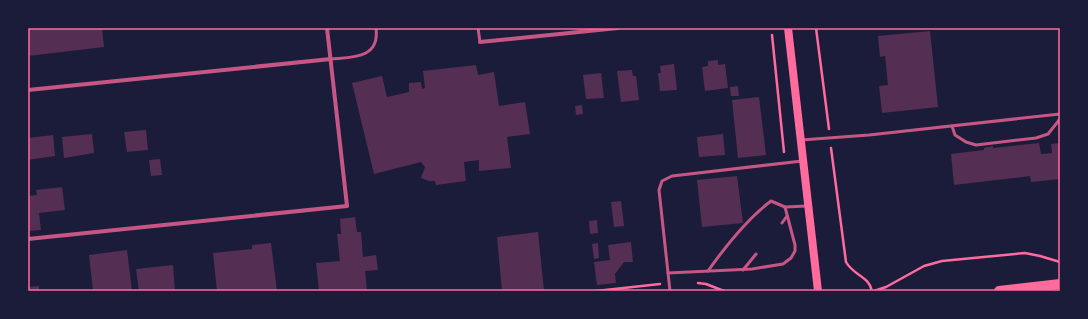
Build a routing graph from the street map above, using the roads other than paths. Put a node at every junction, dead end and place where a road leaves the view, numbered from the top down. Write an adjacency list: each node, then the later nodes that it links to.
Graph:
1 (327, 28): 7 (street)
2 (376, 28): 7 (lane)
3 (478, 28): 6 (lane)
4 (618, 28): 6 (street)
5 (788, 28): 12 (main road)
6 (480, 42)
7 (331, 59): 8 (street); 18 (street)
8 (28, 90)
9 (1060, 114): 11 (lane)
10 (1060, 119): 11 (lane)
11 (952, 126): 12 (lane)
12 (801, 140): 13 (main road)
13 (803, 161): 14 (main road); 22 (lane)
14 (808, 206): 15 (lane); 25 (main road)
15 (785, 207): 16 (lane); 21 (lane)
16 (788, 216): 17 (lane); 20 (lane)
17 (782, 223)
18 (28, 240)
19 (756, 254): 20 (lane)
20 (743, 270): 21 (lane)
21 (708, 271): 22 (lane)
22 (668, 273): 24 (lane)
23 (1060, 284): 26 (main road)
24 (670, 291)
25 (818, 291)
26 (999, 291)

